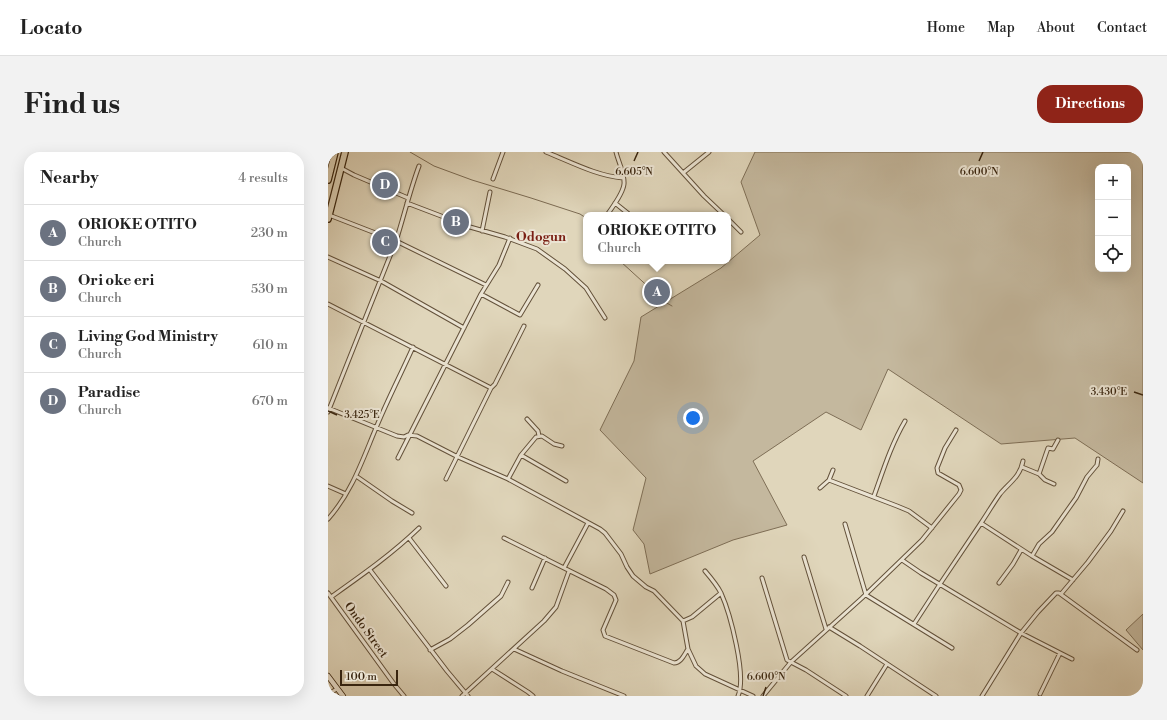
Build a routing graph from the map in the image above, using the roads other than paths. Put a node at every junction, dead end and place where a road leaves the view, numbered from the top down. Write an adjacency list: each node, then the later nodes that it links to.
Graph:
1 (335, 152): 13 (highway)
2 (345, 152): 9 (highway)
3 (503, 152): 12 (street)
4 (546, 152): 11 (street)
5 (616, 152): 11 (street)
6 (664, 152): 10 (street)
7 (709, 152): 10 (street)
8 (419, 166): 15 (street)
9 (341, 168): 15 (street); 21 (highway)
10 (683, 173): 20 (street)
11 (623, 178): 17 (street)
12 (493, 179)
13 (328, 180)
14 (490, 192): 23 (street)
15 (408, 198): 16 (street)
16 (407, 203): 23 (street); 26 (street)
17 (615, 203): 18 (street); 19 (street)
18 (609, 212)
19 (626, 212)
20 (721, 212)
21 (329, 217): 26 (street)
22 (731, 222): 24 (street)
23 (482, 231): 25 (street)
24 (741, 232)
25 (510, 238): 29 (street); 33 (street)
26 (396, 241): 28 (street); 29 (street)
27 (328, 258): 28 (street)
28 (381, 281): 34 (street); 36 (street)
29 (486, 285): 31 (street)
30 (538, 285): 31 (street)
31 (481, 294): 36 (street)
32 (328, 304): 34 (street)
33 (605, 318)
34 (364, 321): 37 (street); 40 (street)
35 (524, 326): 39 (street)
36 (464, 328): 38 (street)
37 (413, 347): 38 (street); 43 (street)
38 (445, 364): 39 (street); 45 (street)
39 (491, 388): 50 (street)
40 (328, 409): 43 (street)
41 (527, 419): 46 (street)
42 (905, 421): 66 (street)
43 (376, 427): 45 (street); 57 (street)
44 (956, 430): 74 (street)
45 (408, 435): 50 (street); 51 (street)
46 (539, 436): 48 (street); 49 (street)
47 (1058, 440): 56 (street)
48 (562, 446)
49 (521, 455): 59 (street); 61 (street)
50 (458, 456): 58 (street); 59 (street)
51 (398, 458)
52 (1098, 459): 78 (street)
53 (1023, 461): 54 (street)
54 (1022, 467): 56 (street); 71 (street)
55 (833, 470): 60 (street)
56 (1039, 474): 62 (street)
57 (356, 476): 65 (street); 68 (street)
58 (446, 479)
59 (508, 479): 70 (street)
60 (829, 480): 64 (street); 66 (street)
61 (566, 481)
62 (1054, 484)
63 (328, 486): 65 (street)
64 (820, 488)
65 (346, 494): 69 (street)
66 (874, 496): 74 (street)
67 (1123, 511): 87 (street)
68 (412, 512)
69 (328, 519)
70 (588, 523): 82 (street); 98 (street)
71 (981, 523): 77 (street); 90 (street)
72 (845, 524): 96 (street)
73 (419, 528): 75 (street)
74 (932, 528): 81 (street)
75 (409, 538): 83 (street); 91 (street)
76 (504, 538): 80 (street)
77 (1021, 550): 78 (street); 89 (street)
78 (1032, 556): 87 (street)
79 (804, 557): 100 (street)
80 (545, 558): 82 (street); 92 (street)
81 (902, 560): 90 (street); 96 (street)
82 (564, 568): 85 (street)
83 (370, 570): 97 (street); 105 (street)
84 (705, 570): 94 (street)
85 (569, 571): 103 (street); 104 (street)
86 (762, 578): 109 (street)
87 (1073, 580): 95 (street)
88 (508, 582): 105 (street)
89 (999, 583)
90 (940, 584): 99 (street); 101 (street)
91 (446, 586)
92 (532, 588)
93 (328, 593): 97 (street, Ondo Street)
94 (721, 593): 98 (street); 114 (street)
95 (1061, 594): 101 (street); 106 (street)
96 (866, 595): 99 (street); 100 (street)
97 (331, 597): 119 (street, Ondo Street)
98 (684, 621): 104 (street)
99 (914, 624): 102 (street)
100 (827, 628): 109 (street); 110 (street)
101 (1022, 633): 107 (street); 129 (street)
102 (952, 648)
103 (514, 649): 111 (street); 122 (street)
104 (688, 649): 114 (street)
105 (430, 650): 117 (street)
106 (1137, 650)
107 (1060, 653): 108 (street); 116 (street)
108 (1072, 658)
109 (791, 662): 125 (street); 126 (street)
110 (887, 664): 127 (street); 128 (street)
111 (492, 669): 117 (street); 121 (street)
112 (328, 676): 113 (street)
113 (338, 689): 115 (street); 118 (street)
114 (740, 691): 123 (street); 124 (street)
115 (328, 694)
116 (1040, 694)
117 (467, 695): 120 (street)
118 (343, 696)
119 (404, 696)
120 (462, 696)
121 (532, 696)
122 (624, 696)
123 (738, 696)
124 (753, 696)
125 (762, 696)
126 (846, 696)
127 (867, 696)
128 (936, 696)
129 (982, 696)

